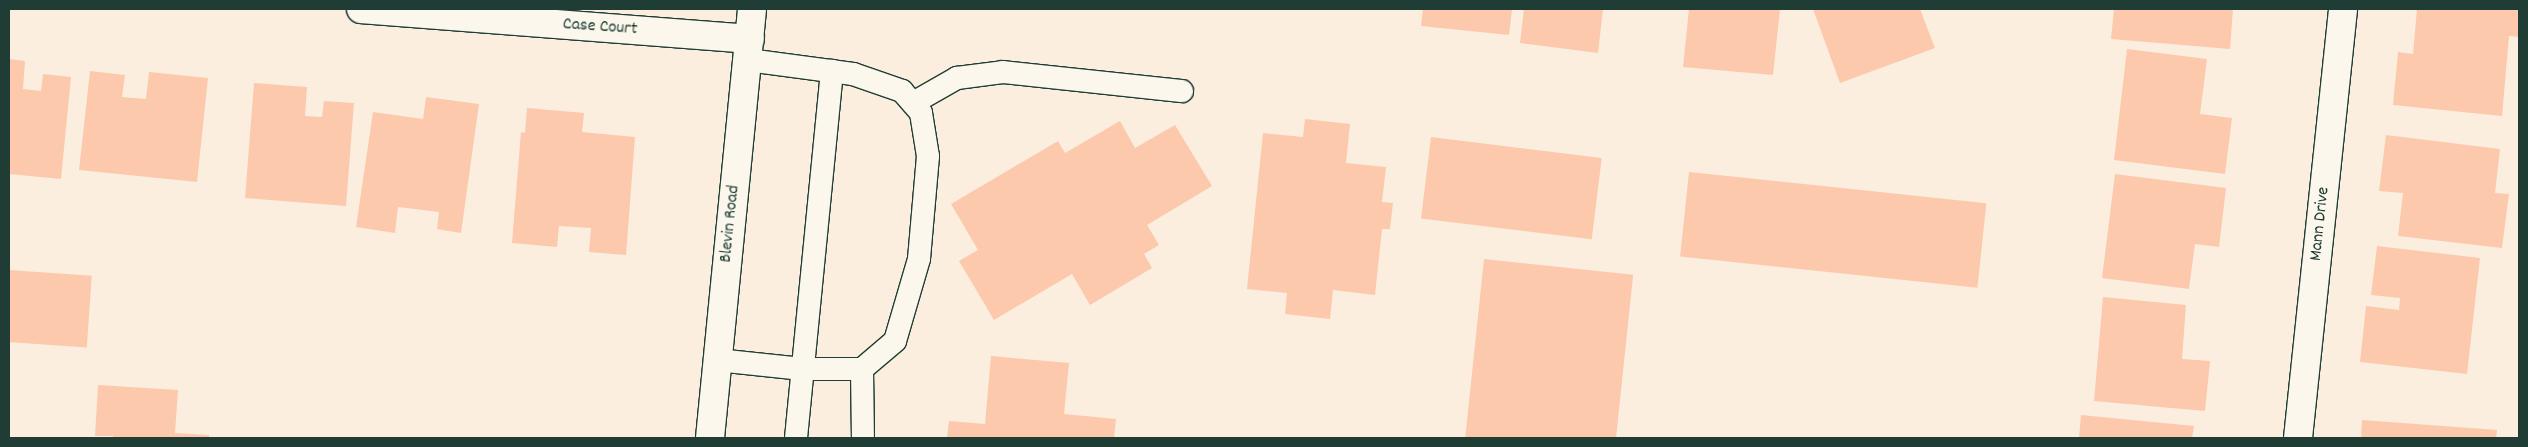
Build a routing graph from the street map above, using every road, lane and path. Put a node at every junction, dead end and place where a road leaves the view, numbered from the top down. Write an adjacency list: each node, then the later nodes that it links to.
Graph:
1 (361, 9): 4 (street, Case Court)
2 (752, 9): 4 (street, Blevin Road)
3 (2343, 9): 14 (street, Mann Drive)
4 (749, 50): 5 (lane); 8 (street, Blevin Road)
5 (832, 71): 7 (lane); 10 (lane)
6 (1182, 90): 7 (lane)
7 (913, 103): 9 (lane)
8 (718, 360): 10 (lane); 11 (street, Blevin Road)
9 (862, 368): 10 (lane); 13 (lane)
10 (803, 369): 12 (lane)
11 (710, 438)
12 (796, 438)
13 (863, 438)
14 (2298, 438)

